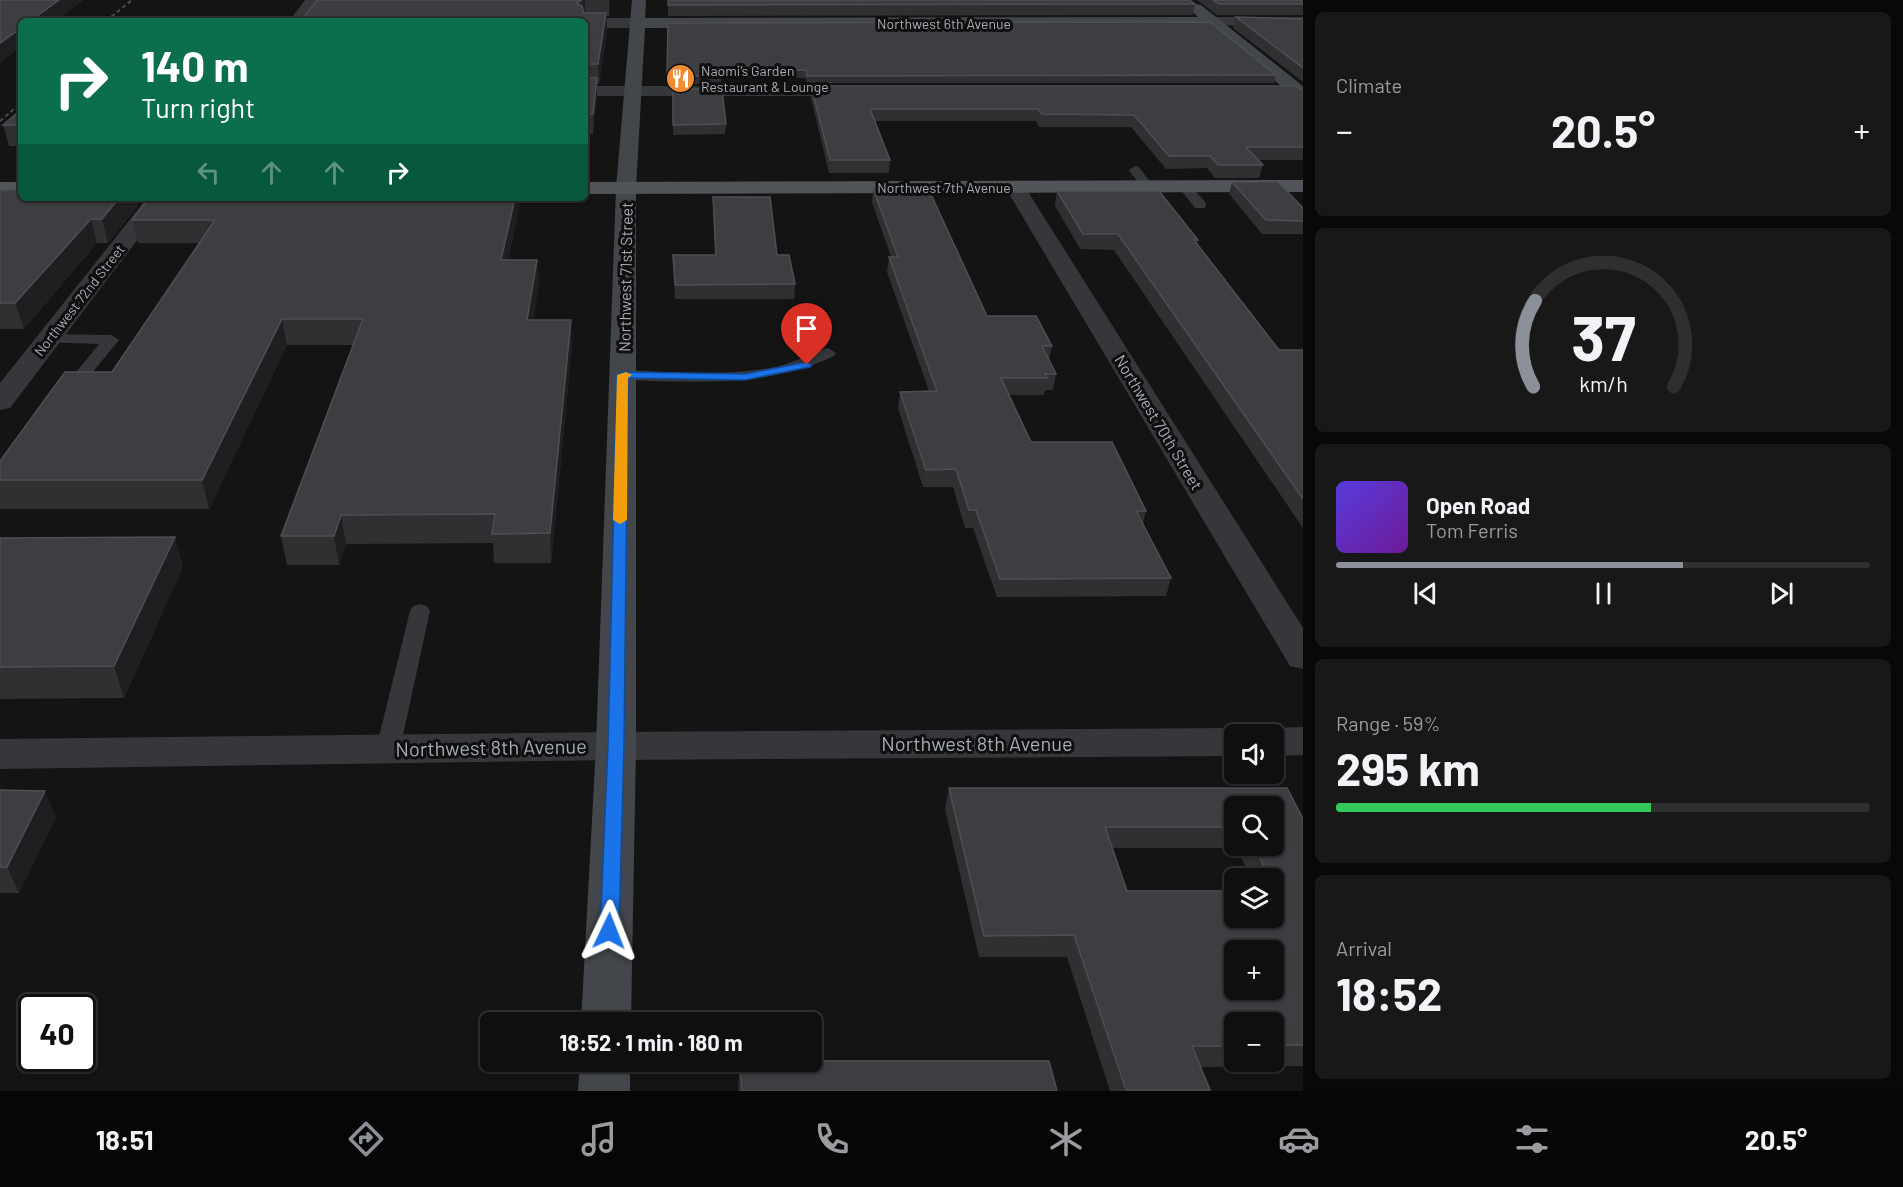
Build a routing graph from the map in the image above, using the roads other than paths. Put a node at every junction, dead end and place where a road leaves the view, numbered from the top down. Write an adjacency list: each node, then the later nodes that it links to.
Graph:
1 (313, 0): 4 (street)
2 (639, 0): 8 (street, Northwest 71st Street)
3 (1190, 3): 5 (street)
4 (299, 18)
5 (1213, 22): 6 (street, Northwest 6th Avenue); 8 (street, Northwest 6th Avenue); 13 (street)
6 (1303, 22)
7 (588, 23): 8 (street, Northwest 6th Avenue)
8 (639, 23): 11 (street, Northwest 71st Street)
9 (1270, 90): 13 (street)
10 (588, 91): 11 (street)
11 (634, 91): 12 (street); 19 (street, Northwest 71st Street)
12 (879, 91)
13 (1301, 91)
14 (1184, 186): 15 (main road, Northwest 7th Avenue); 16 (main road, Northwest 7th Avenue); 22 (lane)
15 (1015, 187): 19 (main road, Northwest 7th Avenue); 29 (street, Northwest 70th Street)
16 (1302, 187)
17 (18, 188): 20 (main road)
18 (588, 188): 19 (main road, Northwest 7th Avenue)
19 (626, 188): 25 (street, Northwest 71st Street)
20 (0, 189)
21 (156, 201): 23 (street, Northwest 72nd Street)
22 (1200, 205)
23 (48, 339): 26 (lane); 27 (street, Northwest 72nd Street)
24 (828, 353): 25 (lane)
25 (623, 375): 33 (street, Northwest 71st Street)
26 (81, 376)
27 (0, 402)
28 (420, 611): 34 (lane)
29 (1303, 657)
30 (1303, 741): 32 (street)
31 (1224, 742): 33 (street, Northwest 8th Avenue)
32 (1284, 742)
33 (616, 746): 34 (street, Northwest 8th Avenue); 36 (street, Northwest 71st Street)
34 (388, 749): 35 (street, Northwest 8th Avenue)
35 (0, 754)
36 (606, 1012)
37 (605, 1072): 38 (street)
38 (604, 1091)

